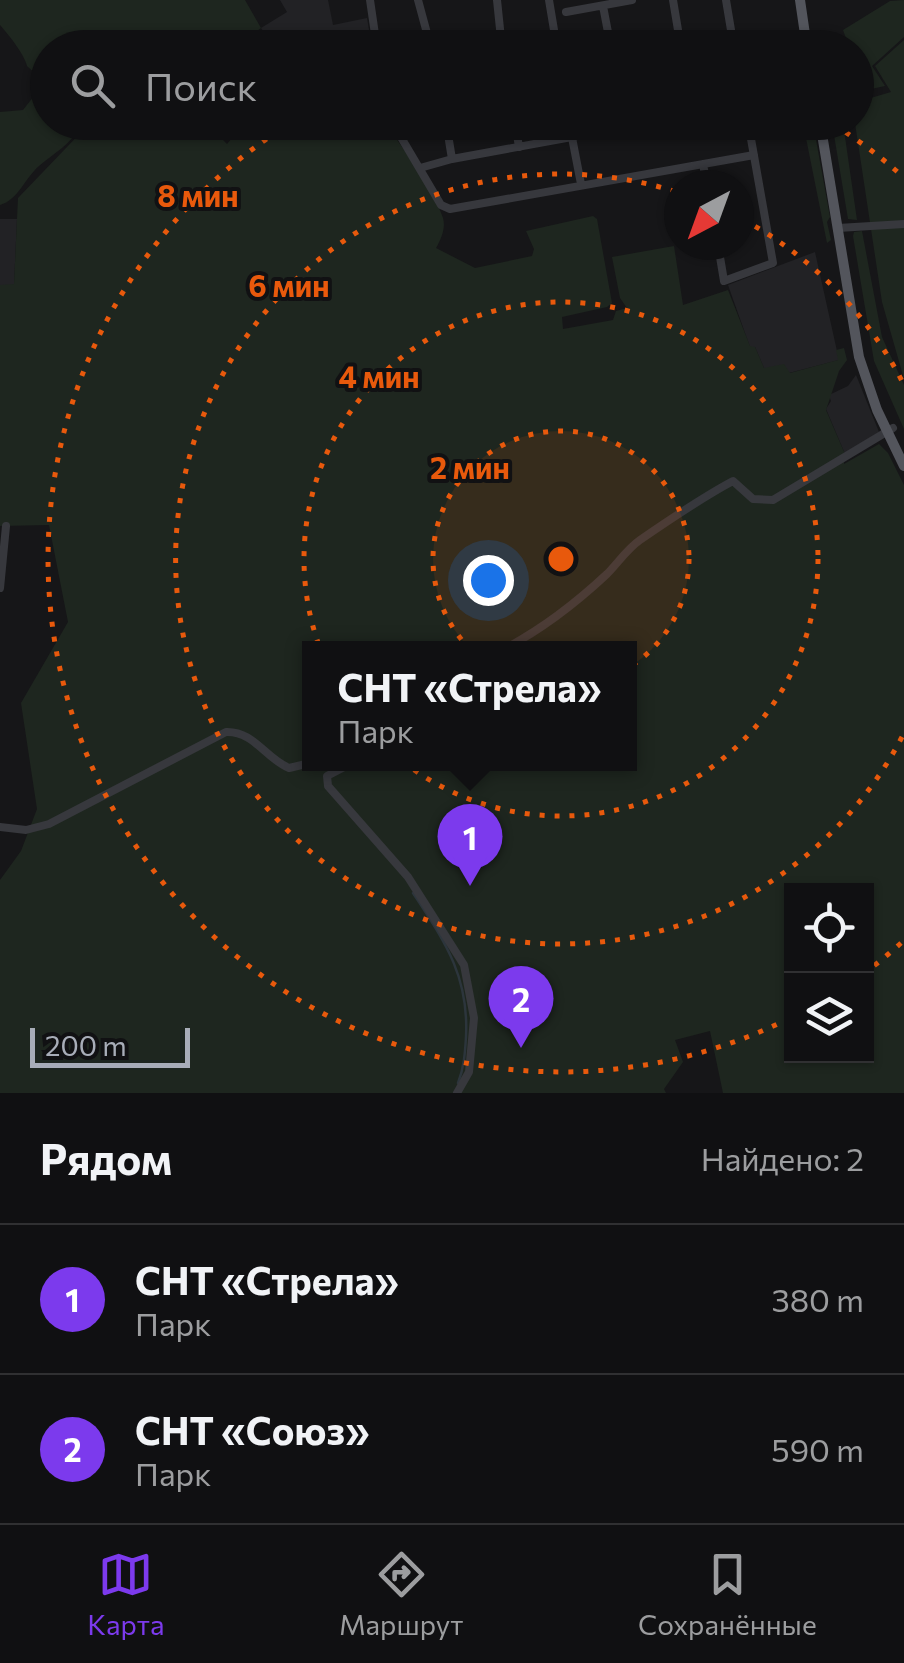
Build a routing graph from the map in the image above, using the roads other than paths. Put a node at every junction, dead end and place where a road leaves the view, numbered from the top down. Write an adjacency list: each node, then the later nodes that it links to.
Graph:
1 (370, 0): 11 (street)
2 (418, 0): 12 (street)
3 (497, 0): 13 (street)
4 (549, 0): 14 (street)
5 (632, 0): 9 (street)
6 (672, 0): 16 (street)
7 (726, 0): 17 (street)
8 (802, 0): 18 (main road)
9 (603, 6): 10 (street); 15 (street)
10 (566, 12)
11 (374, 30)
12 (426, 30)
13 (500, 30)
14 (554, 30)
15 (607, 30)
16 (678, 30)
17 (731, 30)
18 (807, 30)
19 (403, 140): 30 (street)
20 (449, 140): 28 (street)
21 (519, 140): 26 (street)
22 (560, 140): 26 (street)
23 (572, 140): 32 (street)
24 (751, 140): 27 (street)
25 (826, 140): 34 (main road)
26 (520, 147): 28 (street)
27 (754, 155): 29 (street); 35 (street)
28 (452, 158): 30 (street)
29 (703, 164): 31 (street); 32 (street)
30 (420, 168): 32 (street)
31 (704, 170)
32 (581, 184)
33 (904, 224): 34 (street)
34 (840, 228): 36 (main road)
35 (720, 260)
36 (890, 430): 37 (street); 38 (main road)
37 (872, 440): 38 (street); 41 (street)
38 (902, 457)
39 (6, 526): 40 (street)
40 (0, 588)
41 (520, 641)
42 (302, 765): 44 (street)
43 (337, 771): 45 (street)
44 (0, 827)
45 (457, 1093)

